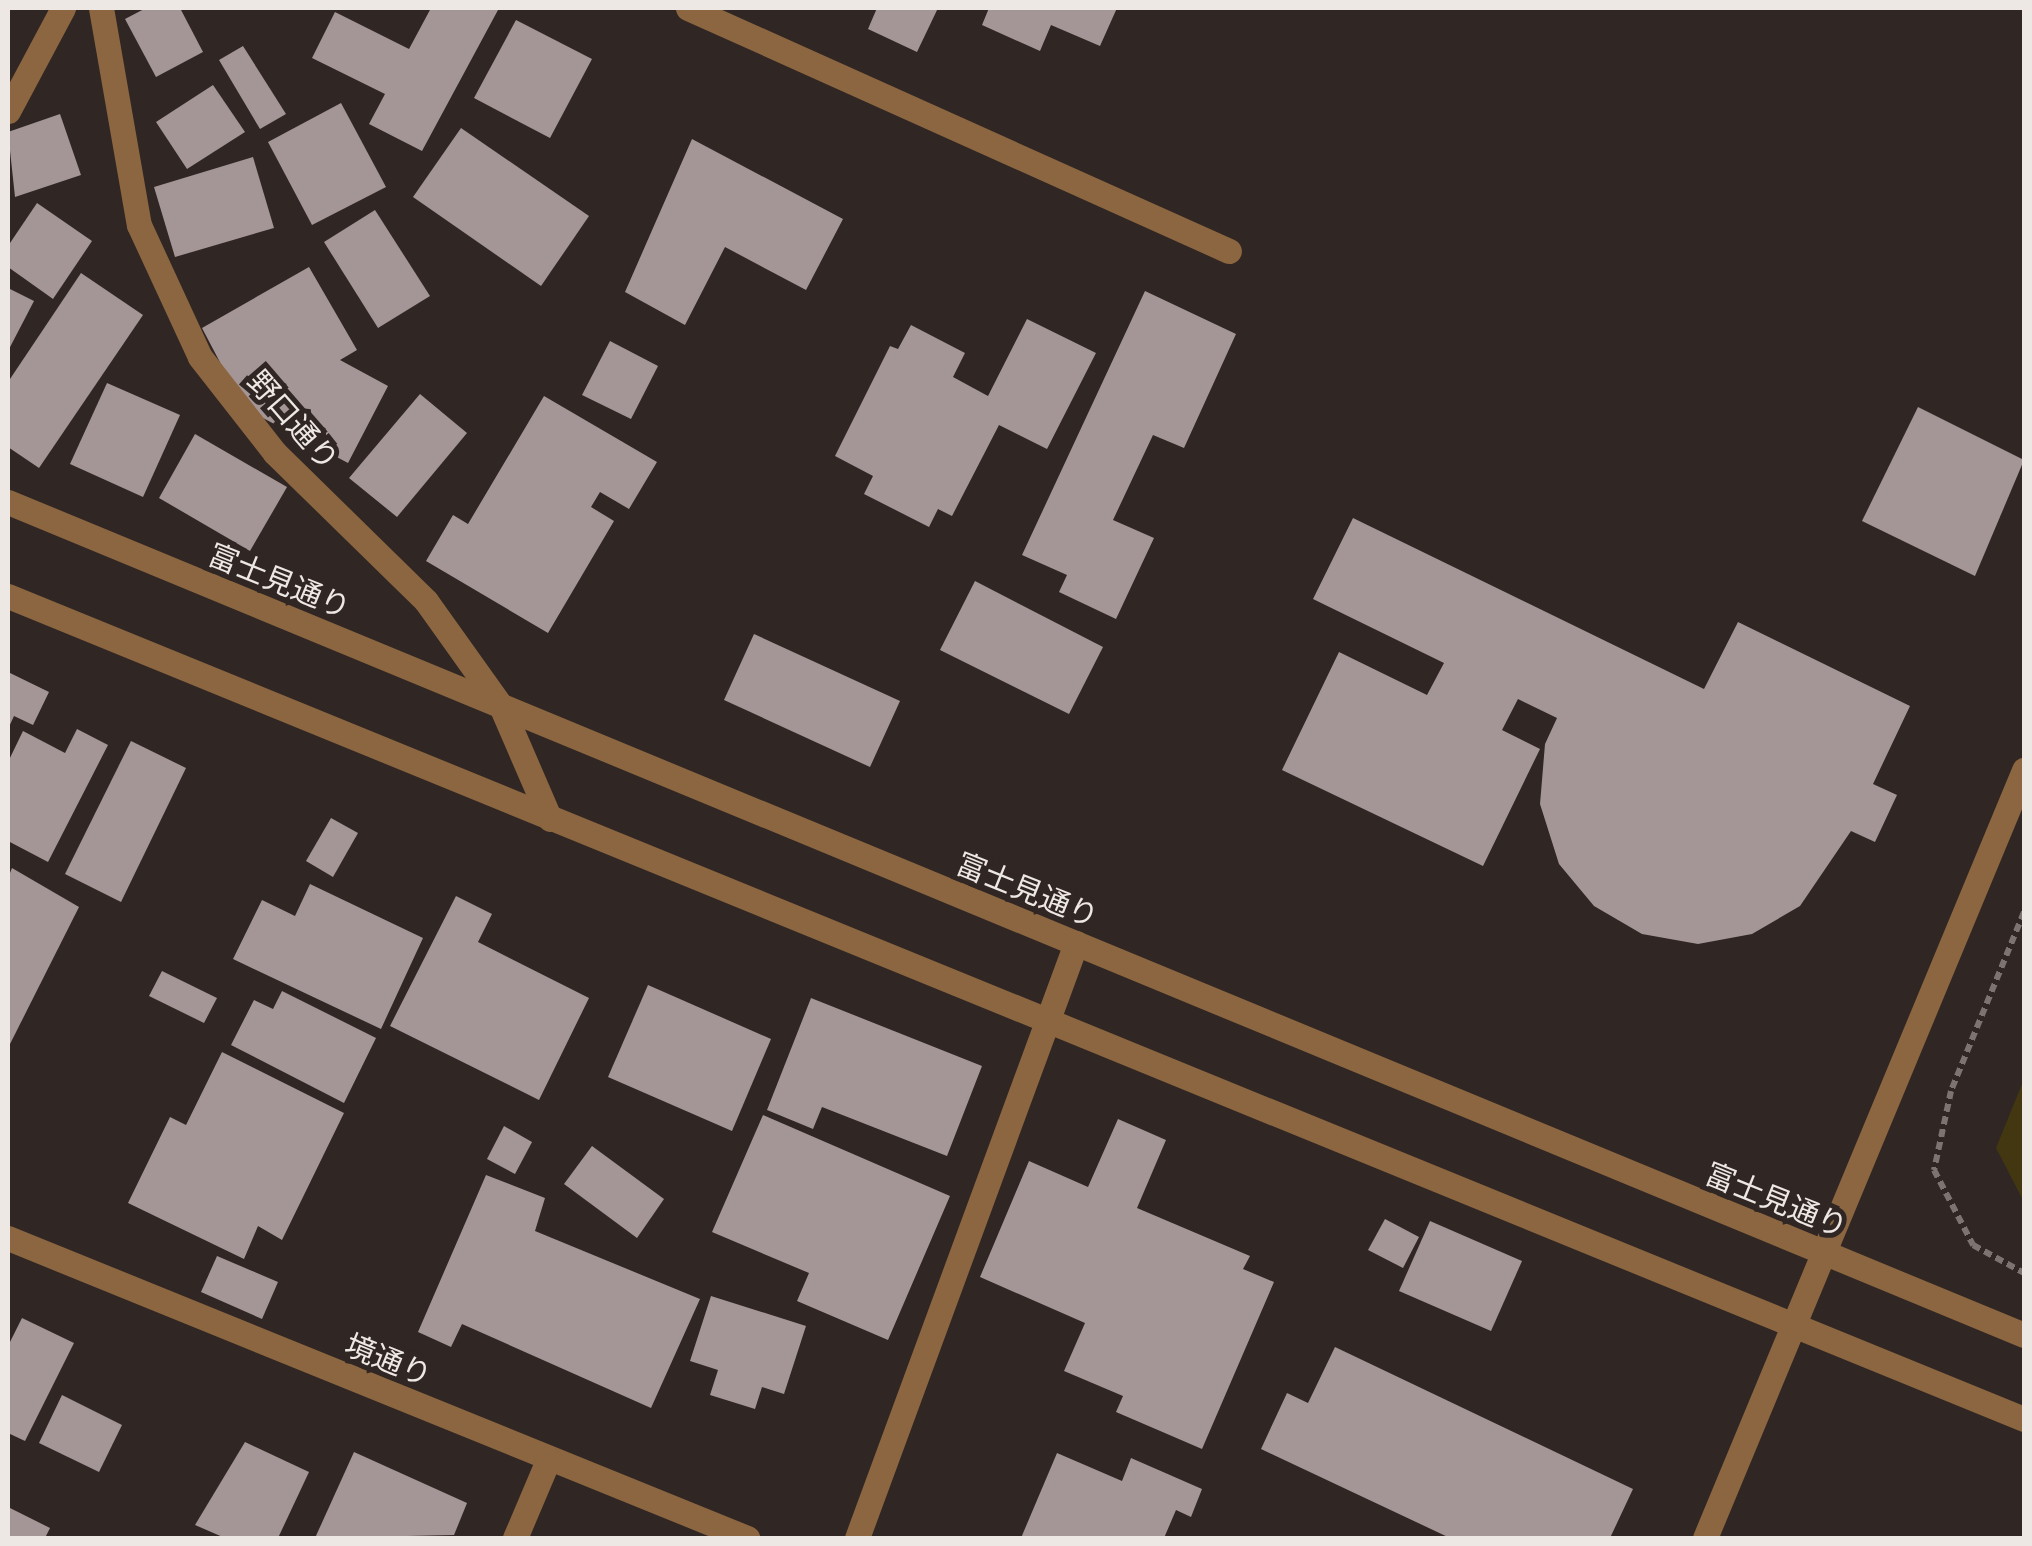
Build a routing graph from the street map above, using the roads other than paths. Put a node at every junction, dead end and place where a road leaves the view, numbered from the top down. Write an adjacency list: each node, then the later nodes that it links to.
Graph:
1 (64, 8): 4 (street)
2 (101, 8): 8 (street, 野口通り)
3 (688, 8): 5 (street)
4 (8, 111)
5 (1230, 251)
6 (8, 502): 8 (street, 富士見通り)
7 (8, 596): 10 (street)
8 (500, 706): 10 (street, 野口通り); 11 (street, 富士見通り)
9 (2024, 770): 14 (street)
10 (550, 819): 12 (street)
11 (1076, 943): 12 (street); 14 (street, 富士見通り)
12 (1049, 1018): 15 (street); 21 (street)
13 (8, 1238): 18 (street, 境通り)
14 (1826, 1253): 15 (street); 16 (street, 富士見通り)
15 (1796, 1325): 17 (street); 22 (street)
16 (2024, 1335)
17 (2024, 1419)
18 (549, 1458): 19 (street); 20 (street, 境通り)
19 (515, 1538)
20 (747, 1538)
21 (856, 1538)
22 (1705, 1538)

